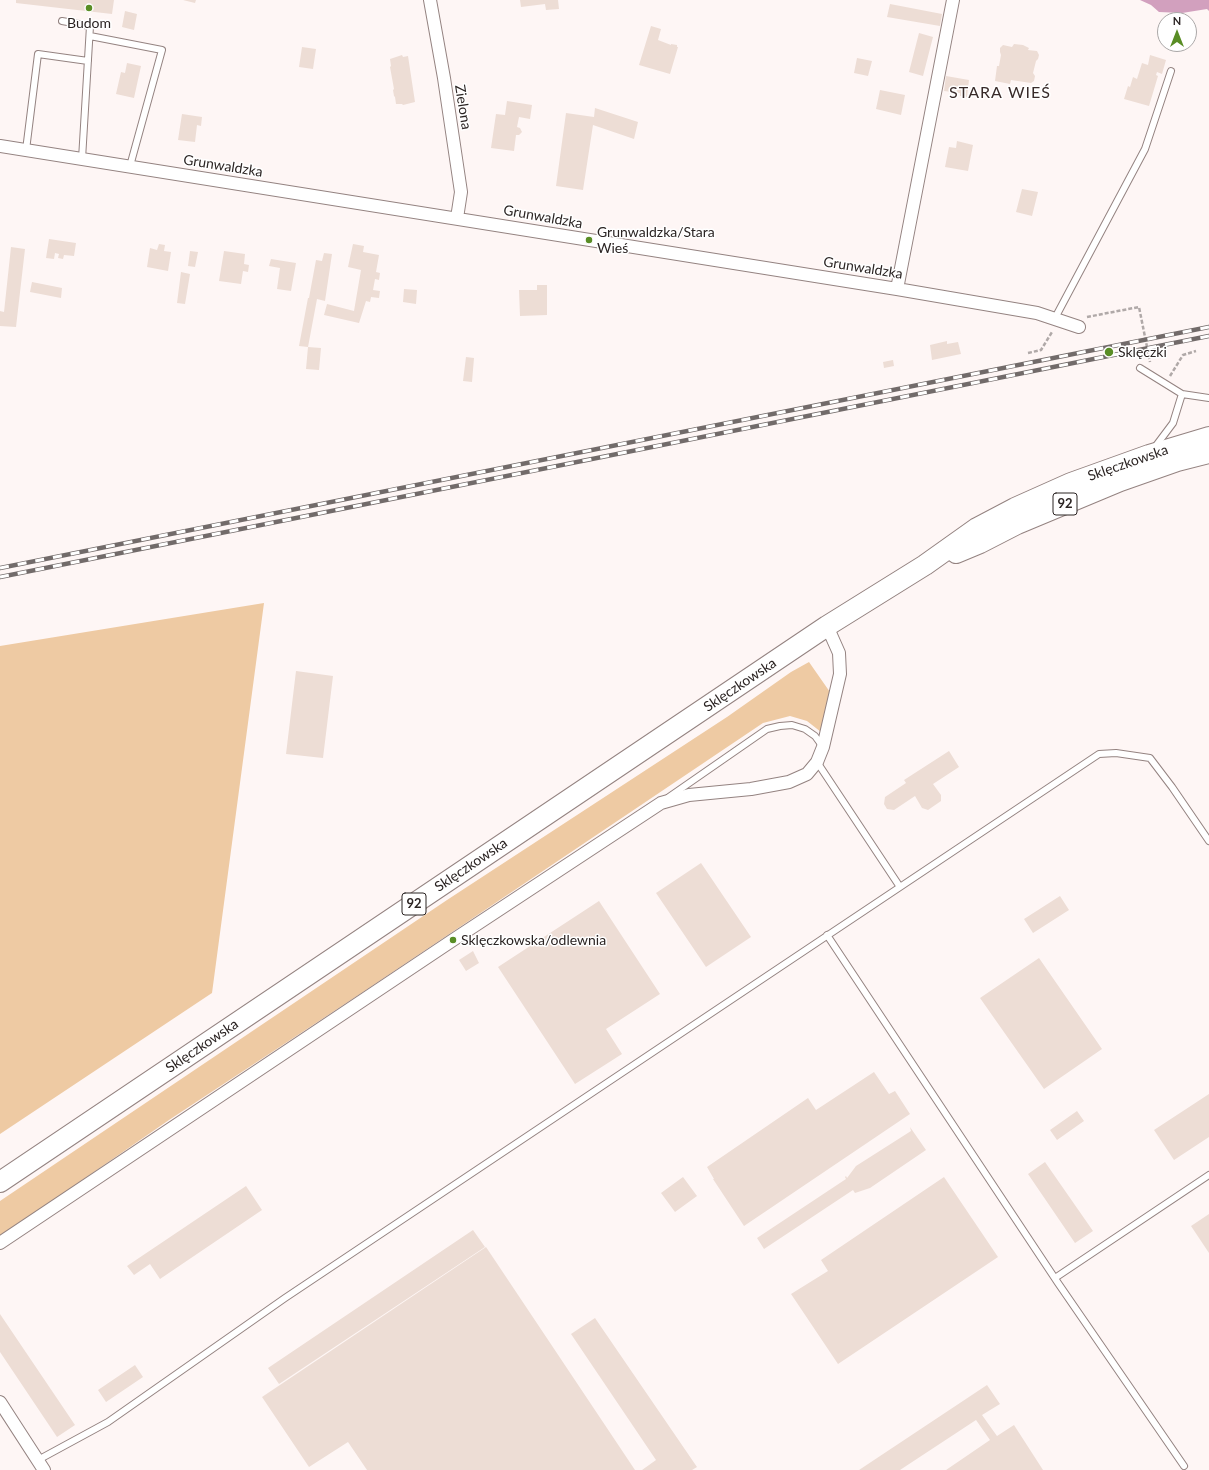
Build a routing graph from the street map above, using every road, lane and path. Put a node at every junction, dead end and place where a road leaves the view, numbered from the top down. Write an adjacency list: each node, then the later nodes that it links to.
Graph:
1 (430, 0): 11 (street, Zielona)
2 (953, 0): 12 (street)
3 (62, 21): 4 (lane)
4 (90, 36): 5 (lane); 10 (lane)
5 (88, 61): 8 (lane); 9 (lane)
6 (1170, 71): 13 (lane)
7 (0, 146): 8 (street, Grunwaldzka)
8 (26, 150): 9 (street, Grunwaldzka)
9 (82, 159): 10 (street, Grunwaldzka)
10 (130, 166): 11 (street, Grunwaldzka)
11 (457, 218): 12 (street, Grunwaldzka)
12 (897, 289): 13 (street, Grunwaldzka)
13 (1057, 319): 14 (street, Grunwaldzka); 16 (path); 17 (path)
14 (1079, 327)
15 (1196, 351): 19 (path)
16 (1028, 353)
17 (1150, 364)
18 (1140, 368): 19 (lane)
19 (1182, 394): 20 (lane); 23 (lane)
20 (1209, 398)
21 (1209, 437): 23 (main road, Sklęczkowska / 92)
22 (1209, 453): 24 (main road, Sklęczkowska / 92)
23 (1149, 455): 24 (main road, Sklęczkowska / 92)
24 (924, 566): 25 (main road, Sklęczkowska / 92)
25 (827, 626): 26 (street); 33 (main road, Sklęczkowska / 92)
26 (823, 747): 27 (street); 28 (lane)
27 (817, 762): 28 (street); 30 (lane)
28 (661, 802): 34 (street)
29 (1209, 841): 30 (lane)
30 (900, 887): 31 (lane)
31 (827, 935): 35 (lane); 37 (lane)
32 (1209, 1175): 35 (lane)
33 (0, 1182)
34 (0, 1243)
35 (1055, 1278): 38 (lane)
36 (0, 1402): 37 (street)
37 (41, 1465)
38 (1184, 1466)

